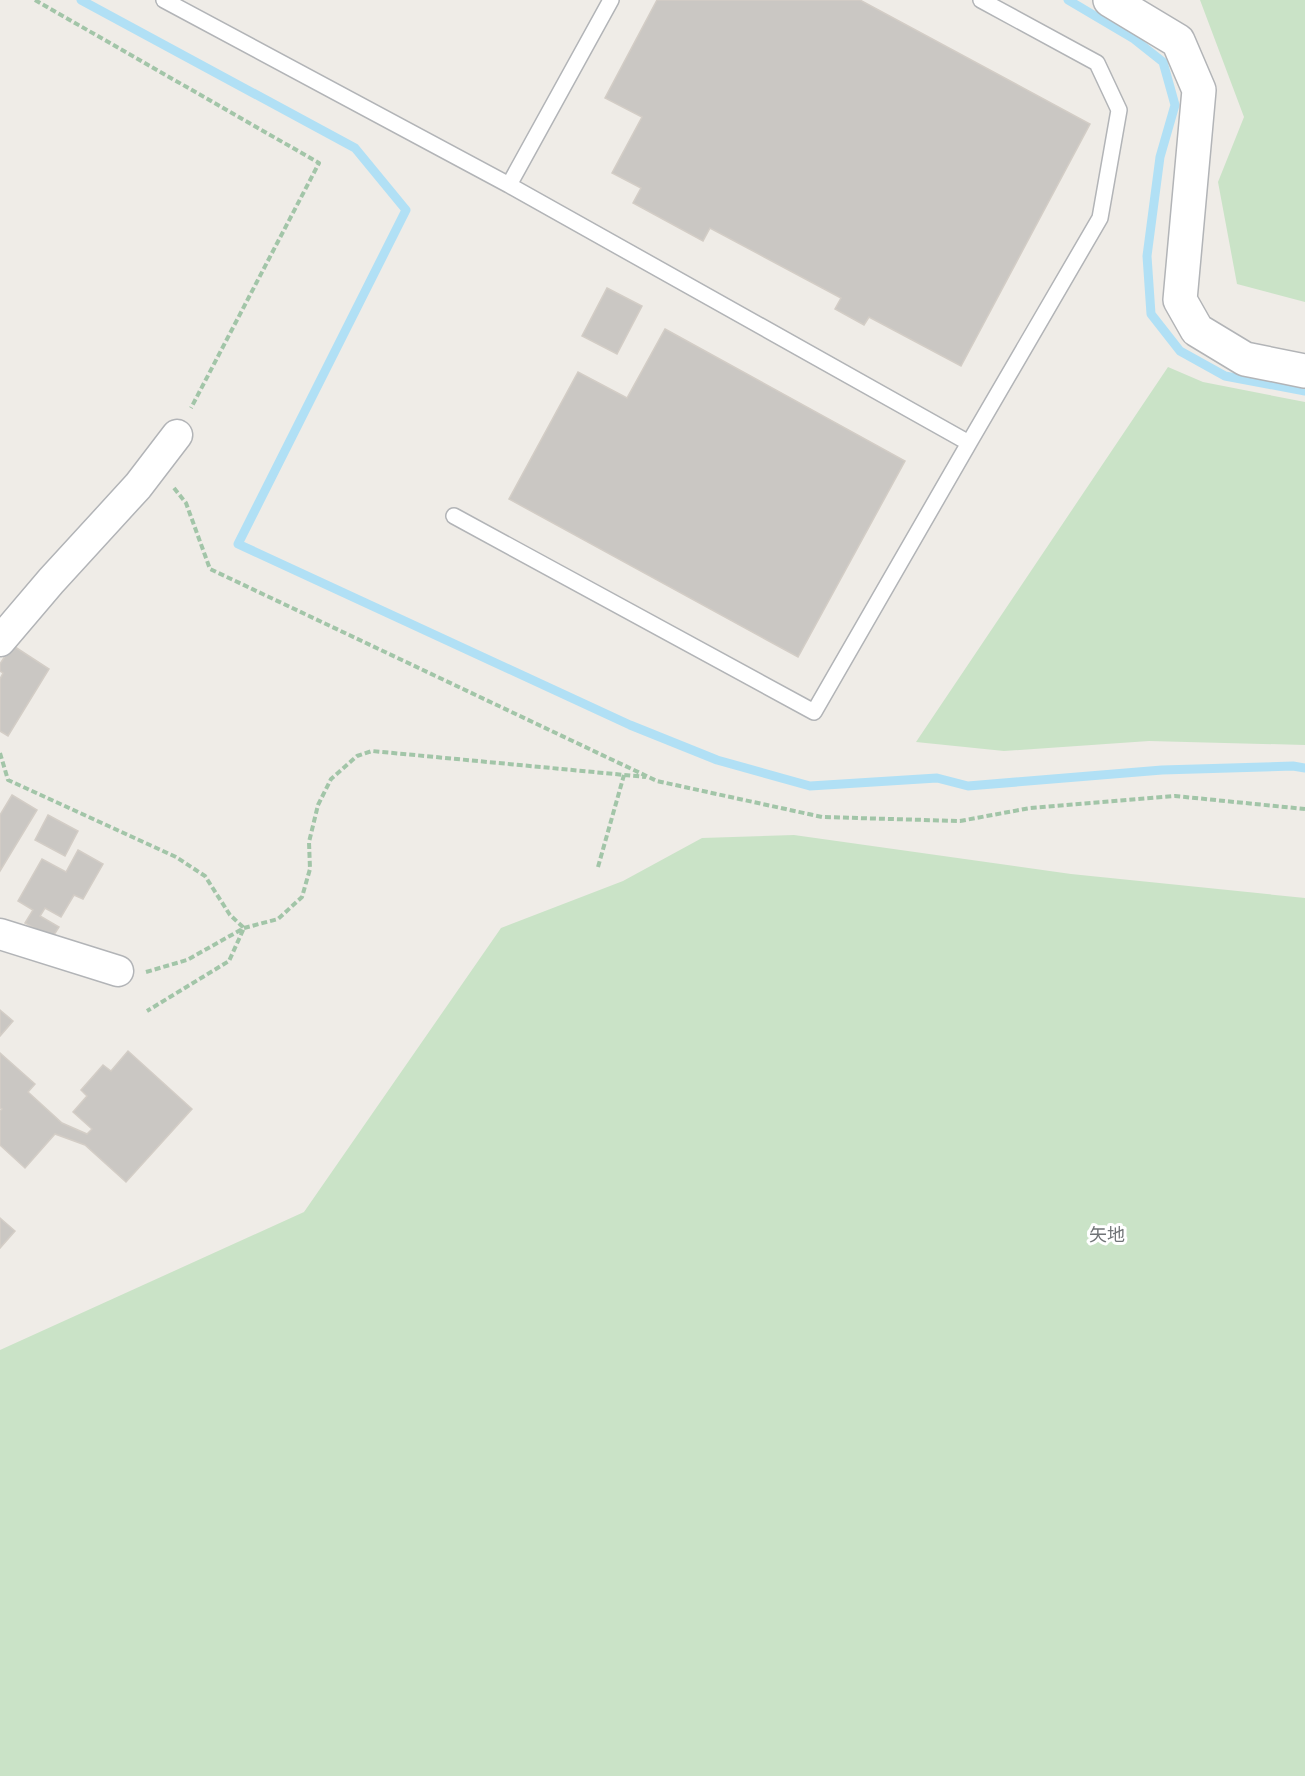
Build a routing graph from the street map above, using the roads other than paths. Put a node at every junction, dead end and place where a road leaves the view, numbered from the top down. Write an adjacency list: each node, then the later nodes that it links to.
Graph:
1 (164, 0): 5 (lane)
2 (610, 0): 5 (lane)
3 (981, 0): 8 (lane)
4 (1110, 0): 6 (street)
5 (509, 185): 8 (lane)
6 (1305, 371)
7 (177, 435): 10 (street)
8 (969, 443): 9 (lane)
9 (454, 516)
10 (0, 641)
11 (0, 934): 12 (street)
12 (118, 971)

